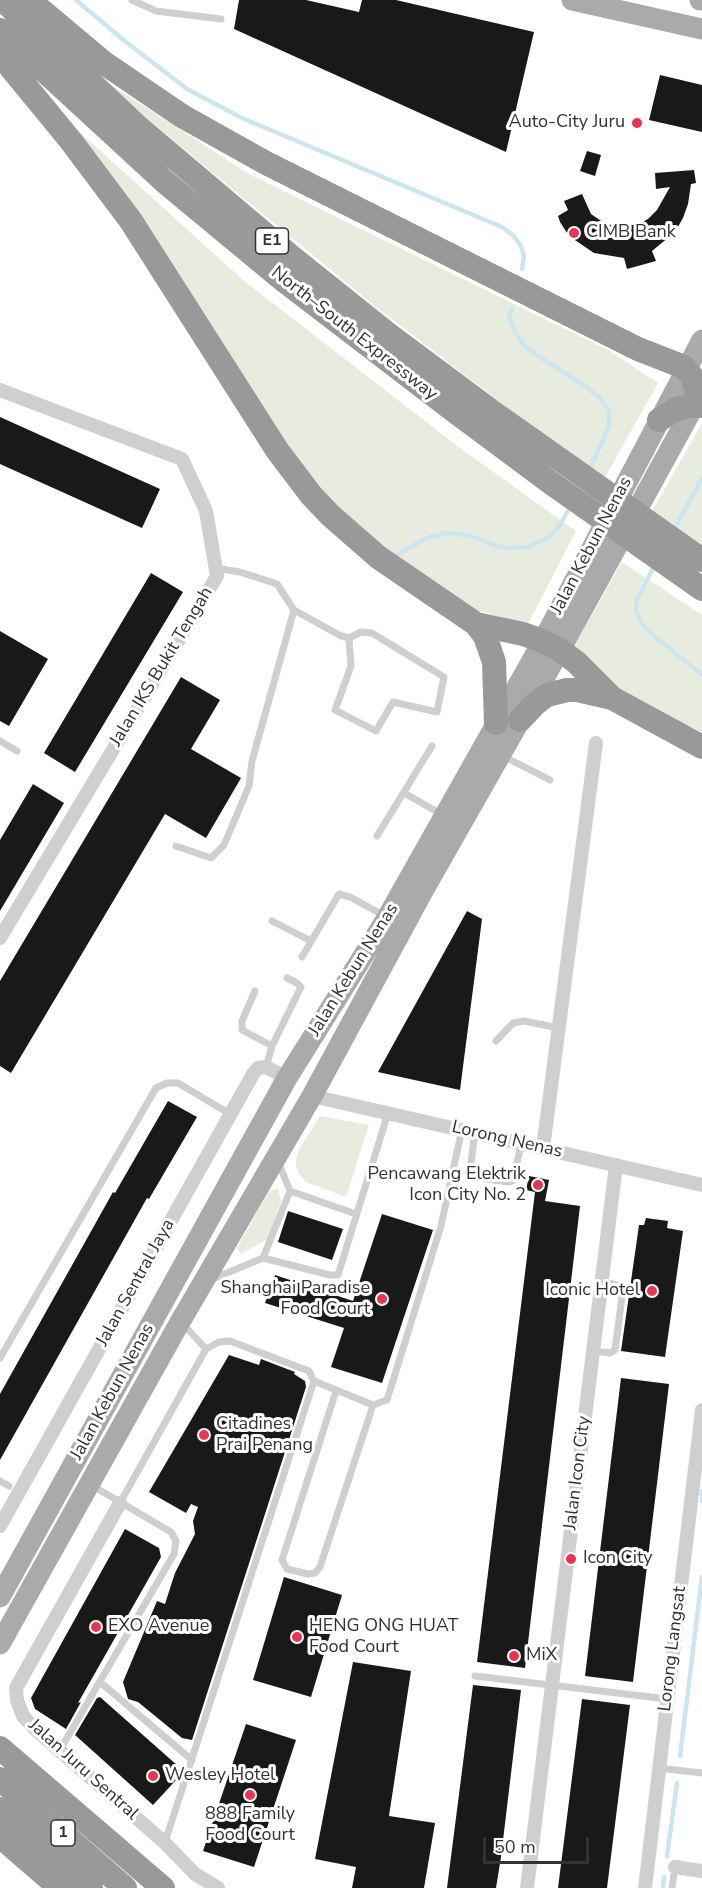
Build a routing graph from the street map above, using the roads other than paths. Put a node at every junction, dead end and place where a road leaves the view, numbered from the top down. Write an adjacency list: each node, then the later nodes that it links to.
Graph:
1 (3, 0): 13 (highway, North–South Expressway / E1)
2 (29, 0): 9 (highway)
3 (132, 0): 5 (lane)
4 (572, 0): 6 (main road)
5 (221, 19)
6 (702, 29)
7 (0, 30): 13 (highway, North–South Expressway / E1)
8 (0, 50): 18 (highway)
9 (694, 354): 11 (highway); 12 (main road, Jalan Kebun Nenas)
10 (0, 390): 15 (street, Jalan IKS Bukit Tengah)
11 (699, 400): 12 (highway); 20 (main road, Jalan Kebun Nenas)
12 (659, 420): 20 (main road, Jalan Kebun Nenas)
13 (556, 472): 14 (highway, North–South Expressway / E1)
14 (690, 561): 16 (highway, North–South Expressway / E1)
15 (215, 568): 17 (lane); 37 (street, Jalan IKS Bukit Tengah)
16 (702, 588)
17 (294, 610): 19 (lane); 34 (lane)
18 (476, 624): 20 (highway); 23 (highway)
19 (349, 638): 19 (lane)
20 (552, 646): 21 (highway); 22 (main road, Jalan Kebun Nenas); 23 (main road, Jalan Kebun Nenas)
21 (612, 698): 22 (highway); 27 (highway)
22 (520, 720): 29 (main road, Jalan Kebun Nenas)
23 (496, 723): 32 (main road, Jalan Kebun Nenas)
24 (0, 741): 28 (lane)
25 (597, 743): 42 (street)
26 (432, 746): 31 (lane)
27 (702, 747)
28 (17, 751)
29 (501, 755): 30 (lane); 47 (main road, Jalan Kebun Nenas)
30 (550, 780)
31 (404, 793): 32 (lane); 33 (lane)
32 (444, 816): 35 (main road, Jalan Kebun Nenas)
33 (377, 836)
34 (176, 846)
35 (387, 918): 38 (lane); 46 (main road, Jalan Kebun Nenas)
36 (272, 921): 38 (lane)
37 (0, 938)
38 (311, 941): 39 (lane)
39 (302, 957)
40 (287, 978): 44 (lane)
41 (255, 991): 44 (lane)
42 (559, 1028): 43 (lane); 52 (street)
43 (496, 1041)
44 (272, 1046): 45 (lane)
45 (266, 1067): 46 (street); 49 (street, Jalan Sentral Jaya)
46 (288, 1078): 74 (main road, Jalan Kebun Nenas)
47 (312, 1096): 48 (street, Lorong Nenas); 53 (main road, Jalan Kebun Nenas)
48 (388, 1113): 50 (street, Lorong Nenas); 57 (lane)
49 (230, 1114): 64 (lane); 73 (street, Jalan Sentral Jaya)
50 (469, 1130): 51 (street, Lorong Nenas); 51 (lane); 67 (lane)
51 (522, 1143): 52 (street, Lorong Nenas)
52 (543, 1148): 54 (street, Lorong Nenas)
53 (276, 1159): 56 (lane); 60 (main road, Jalan Kebun Nenas)
54 (616, 1165): 55 (street, Lorong Nenas); 59 (street, Jalan Icon City)
55 (702, 1185)
56 (290, 1191): 57 (lane); 58 (lane)
57 (356, 1214): 58 (lane)
58 (262, 1258): 60 (lane)
59 (602, 1282): 63 (street, Jalan Icon City); 63 (lane)
60 (202, 1283): 61 (main road, Jalan Kebun Nenas)
61 (180, 1322): 62 (lane); 70 (main road, Jalan Kebun Nenas)
62 (206, 1349): 65 (lane); 72 (lane, Jalan Juru Sentral)
63 (593, 1351): 78 (street, Jalan Icon City)
64 (0, 1358)
65 (314, 1382): 66 (lane); 82 (lane)
66 (336, 1391): 67 (lane); 67 (lane)
67 (373, 1405)
68 (702, 1410): 79 (street, Lorong Langsat)
69 (0, 1481): 71 (lane)
70 (89, 1484): 72 (lane); 75 (main road, Jalan Kebun Nenas)
71 (9, 1486)
72 (120, 1503): 77 (lane); 81 (street, Jalan Juru Sentral)
73 (0, 1526)
74 (0, 1597)
75 (0, 1644)
76 (476, 1676): 78 (lane)
77 (99, 1682): 81 (lane); 82 (lane)
78 (552, 1685): 79 (lane); 98 (street, Jalan Icon City)
79 (667, 1699): 83 (street, Lorong Langsat)
80 (0, 1748): 86 (highway)
81 (60, 1750): 90 (street, Jalan Juru Sentral)
82 (192, 1760): 90 (lane)
83 (659, 1768): 84 (lane); 99 (street, Lorong Langsat)
84 (702, 1773)
85 (0, 1774): 86 (highway)
86 (35, 1778): 96 (highway)
87 (0, 1779): 95 (highway, 1)
88 (0, 1809): 94 (highway, 1)
89 (0, 1836): 93 (highway)
90 (165, 1843): 97 (street, Jalan Juru Sentral)
91 (675, 1867): 92 (street); 100 (lane)
92 (702, 1871)
93 (60, 1888)
94 (92, 1888)
95 (125, 1888)
96 (163, 1888)
97 (218, 1888)
98 (527, 1888)
99 (645, 1888)
100 (672, 1888)

